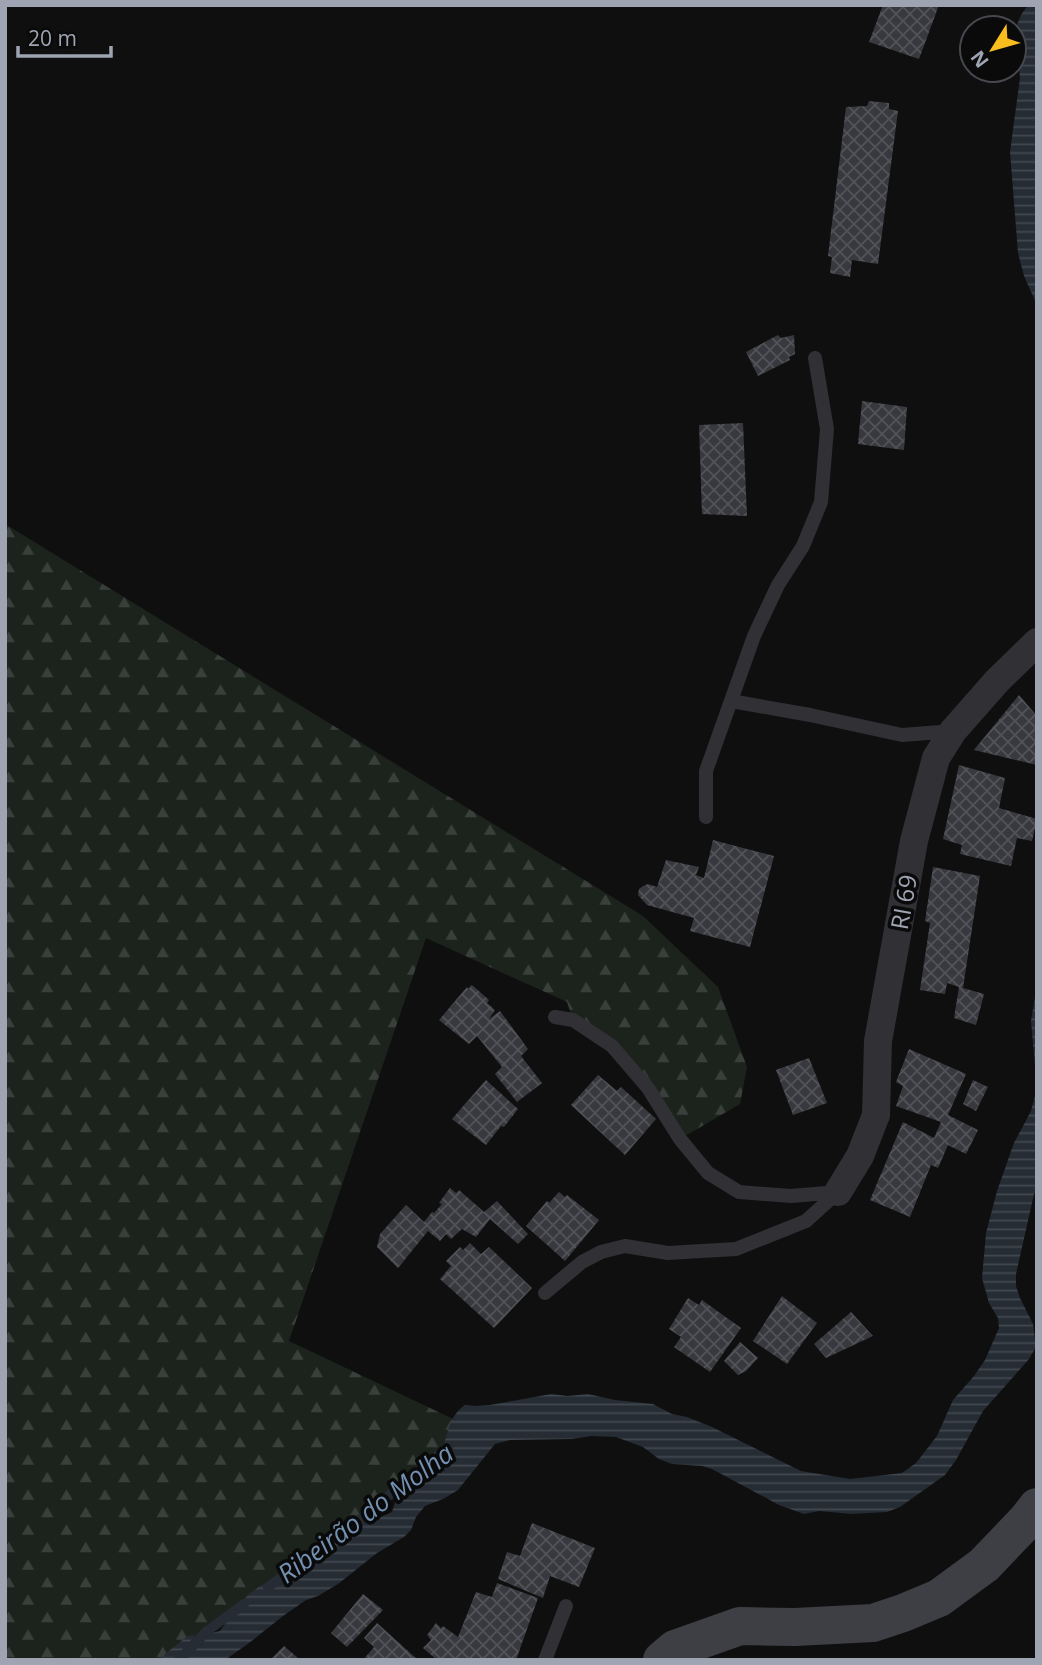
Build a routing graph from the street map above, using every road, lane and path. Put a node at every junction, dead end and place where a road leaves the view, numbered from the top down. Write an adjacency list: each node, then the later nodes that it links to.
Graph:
1 (815, 358): 3 (lane)
2 (1037, 642): 4 (street, RI 69)
3 (732, 701): 4 (lane); 5 (lane)
4 (953, 731): 7 (street, RI 69)
5 (705, 817)
6 (555, 1017): 7 (lane)
7 (838, 1192): 8 (lane)
8 (545, 1293)
9 (1037, 1507): 12 (street)
10 (566, 1605): 11 (lane)
11 (545, 1660)
12 (662, 1660)

